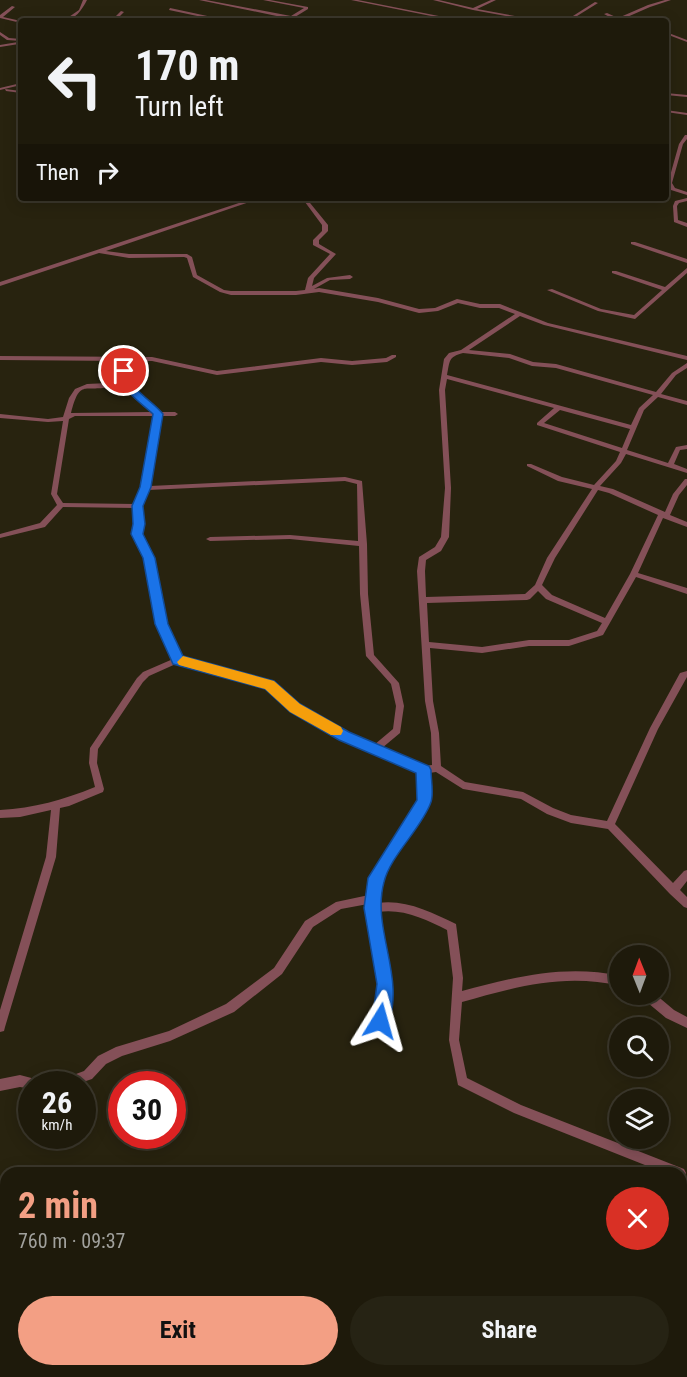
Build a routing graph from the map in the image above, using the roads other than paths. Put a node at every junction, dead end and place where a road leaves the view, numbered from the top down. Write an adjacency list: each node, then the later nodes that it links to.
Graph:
1 (85, 0): 17 (street)
2 (201, 0): 16 (street)
3 (265, 0): 16 (street)
4 (354, 0): 14 (street)
5 (435, 0): 11 (street)
6 (493, 0): 11 (street)
7 (669, 0): 26 (street)
8 (596, 3): 24 (street)
9 (13, 7): 15 (street)
10 (170, 9): 19 (street)
11 (473, 9): 23 (street)
12 (122, 12): 18 (street)
13 (606, 14): 25 (street)
14 (426, 15): 21 (street); 22 (street)
15 (0, 17): 27 (street)
16 (292, 17): 20 (street)
17 (70, 18)
18 (117, 18)
19 (212, 18)
20 (297, 18)
21 (422, 18)
22 (444, 18)
23 (523, 18)
24 (572, 18)
25 (614, 18)
26 (622, 18)
27 (18, 20)
28 (0, 33): 31 (street)
29 (669, 34): 30 (street)
30 (686, 40)
31 (18, 41)
32 (18, 42): 33 (street)
33 (0, 46)
34 (18, 85): 35 (street)
35 (0, 89): 36 (street)
36 (18, 92)
37 (669, 94): 38 (street)
38 (687, 96)
39 (669, 111): 40 (street)
40 (687, 114)
41 (687, 136): 42 (street)
42 (687, 194)
43 (687, 199): 46 (street)
44 (250, 201): 48 (street)
45 (306, 201): 55 (street)
46 (687, 225)
47 (633, 243): 49 (street)
48 (98, 251): 53 (street); 55 (street)
49 (687, 261)
50 (687, 270): 54 (street)
51 (614, 272): 54 (street)
52 (350, 277): 55 (street)
53 (0, 284)
54 (664, 289): 56 (street)
55 (308, 290): 57 (street)
56 (550, 290)
57 (519, 314): 58 (street); 62 (street)
58 (463, 351): 64 (street); 66 (street)
59 (394, 356): 61 (street)
60 (0, 358): 61 (street)
61 (126, 358): 65 (street)
62 (687, 358)
63 (687, 364): 66 (street)
64 (444, 376): 68 (street); 92 (street)
65 (124, 379): 69 (street); 72 (street)
66 (656, 394): 67 (street); 73 (street)
67 (687, 403)
68 (559, 407): 73 (street); 75 (street)
69 (158, 414): 70 (street); 72 (street); 81 (street)
70 (175, 414)
71 (0, 416): 72 (street)
72 (66, 419): 82 (street)
73 (634, 428): 75 (street)
74 (687, 447): 77 (street)
75 (625, 452): 77 (street); 80 (street)
76 (529, 465): 80 (street)
77 (670, 465): 78 (street)
78 (687, 471)
79 (687, 481): 84 (street)
80 (596, 487): 84 (street); 90 (street)
81 (145, 488): 83 (street); 88 (street)
82 (61, 505): 83 (street); 86 (street)
83 (138, 506): 95 (street)
84 (663, 516): 85 (street); 89 (street)
85 (687, 525)
86 (0, 536)
87 (210, 540): 88 (street)
88 (363, 544): 97 (street)
89 (634, 574): 91 (street); 93 (street)
90 (538, 586): 92 (street); 93 (street)
91 (687, 591)
92 (423, 600): 94 (street)
93 (605, 621): 94 (street)
94 (426, 645): 98 (street)
95 (178, 660): 97 (street); 100 (street)
96 (687, 674): 102 (street)
97 (375, 749): 99 (street)
98 (437, 768): 99 (street); 102 (street)
99 (424, 770): 105 (street)
100 (56, 805): 101 (street); 112 (street)
101 (0, 814)
102 (610, 825): 104 (street)
103 (687, 874): 104 (street)
104 (674, 891): 106 (street)
105 (372, 903): 108 (street); 110 (street); 113 (street)
106 (687, 904)
107 (609, 977): 108 (street)
108 (457, 998): 116 (street)
109 (659, 1005): 111 (street)
110 (380, 1021)
111 (687, 1023)
112 (0, 1027)
113 (92, 1071)
114 (18, 1081): 115 (street)
115 (0, 1084)
116 (665, 1167)

